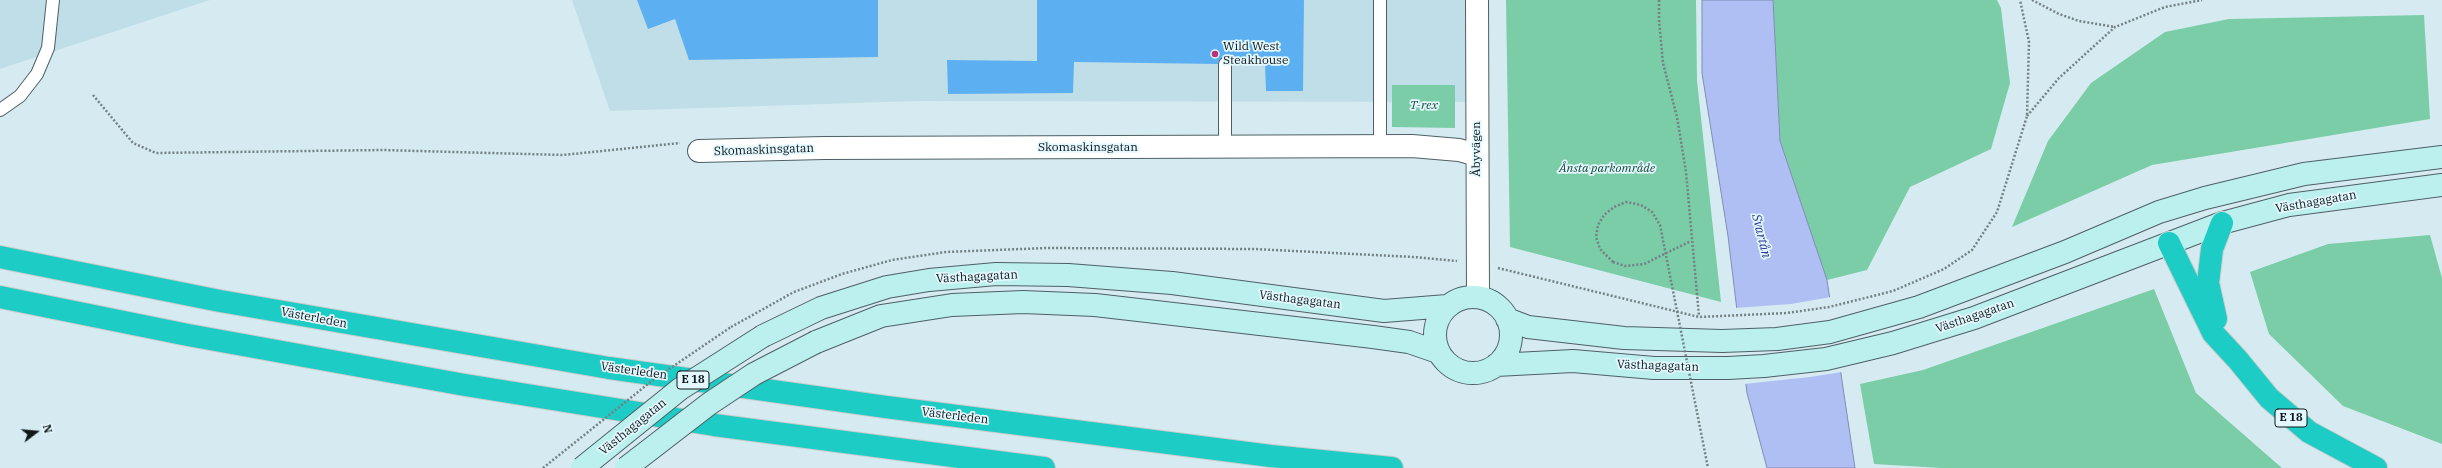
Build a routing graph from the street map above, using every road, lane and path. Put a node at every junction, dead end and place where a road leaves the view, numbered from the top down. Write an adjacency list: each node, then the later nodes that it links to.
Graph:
1 (53, 0): 11 (lane)
2 (1380, 0): 13 (lane)
3 (1477, 0): 16 (street, Åbyvägen)
4 (1659, 0): 22 (path)
5 (2020, 0): 12 (path)
6 (2032, 0): 8 (path)
7 (2202, 0): 8 (path)
8 (2115, 27): 12 (path)
9 (1225, 64): 14 (lane)
10 (93, 96): 15 (path)
11 (0, 110)
12 (2027, 116): 30 (path)
13 (1380, 147): 14 (street, Skomaskinsgatan); 16 (street, Skomaskinsgatan)
14 (1225, 148): 15 (street, Skomaskinsgatan)
15 (699, 151)
16 (1477, 155): 28 (street, Åbyvägen)
17 (2442, 157): 19 (main road)
18 (2442, 185): 20 (main road, Västhagagatan)
19 (2133, 223): 21 (main road); 31 (main road)
20 (2222, 223): 21 (main road, Västhagagatan); 33 (highway, E 18)
21 (2177, 240): 33 (highway, E 18); 35 (main road, Västhagagatan)
22 (1691, 242): 30 (path); 41 (path, bridge)
23 (1046, 248): 25 (path)
24 (0, 257): 40 (highway, Västerleden / E 18)
25 (1460, 262)
26 (1496, 267): 30 (path)
27 (0, 297): 39 (highway)
28 (1478, 297): 29 (main road); 31 (main road)
29 (1447, 306): 34 (main road); 37 (main road, Västhagagatan, bridge)
30 (1699, 317)
31 (1507, 319): 35 (main road)
32 (731, 327): 36 (path, bridge)
33 (2225, 345): 42 (highway, E 18)
34 (1438, 352): 35 (main road); 38 (main road, bridge)
35 (1496, 365)
36 (543, 468)
37 (582, 468)
38 (626, 468)
39 (1044, 468)
40 (1392, 468)
41 (1708, 468)
42 (2376, 468)

